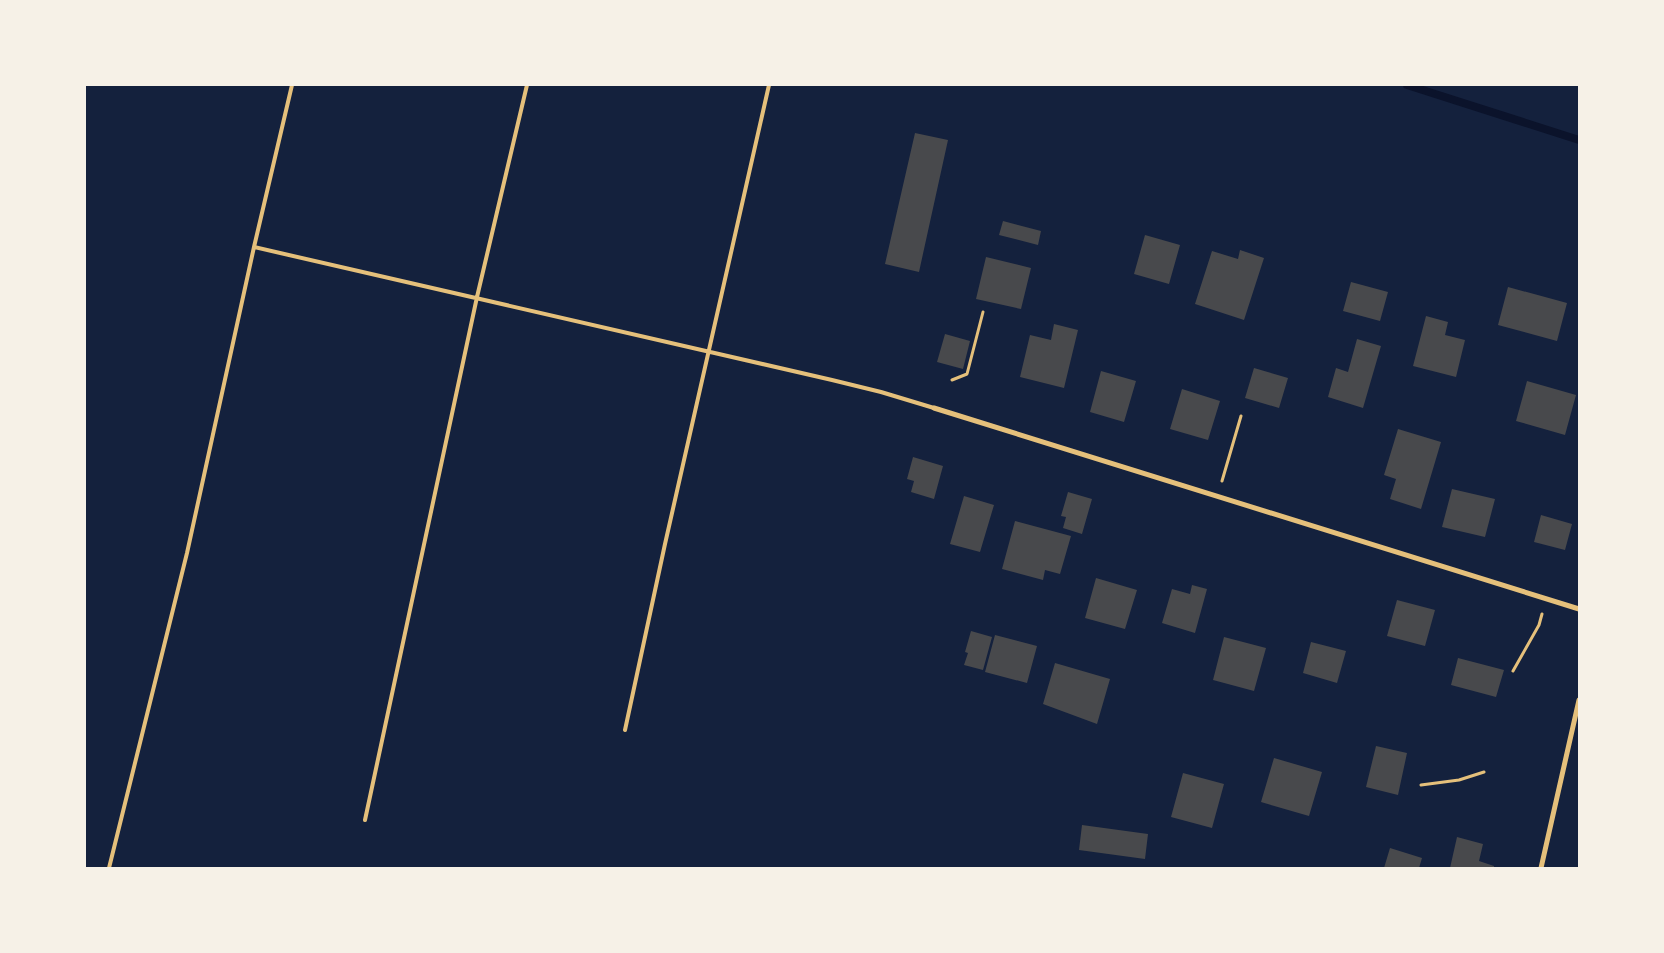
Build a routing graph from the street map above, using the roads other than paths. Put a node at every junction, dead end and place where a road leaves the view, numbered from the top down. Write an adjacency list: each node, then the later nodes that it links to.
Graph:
1 (292, 85): 4 (lane)
2 (527, 85): 5 (lane)
3 (769, 85): 6 (lane)
4 (254, 247): 5 (lane); 12 (lane)
5 (477, 297): 6 (lane); 11 (lane)
6 (708, 351): 7 (lane); 10 (lane)
7 (934, 408): 8 (street)
8 (1579, 609)
9 (1579, 700): 13 (street)
10 (625, 730)
11 (366, 820)
12 (109, 868)
13 (1541, 868)

